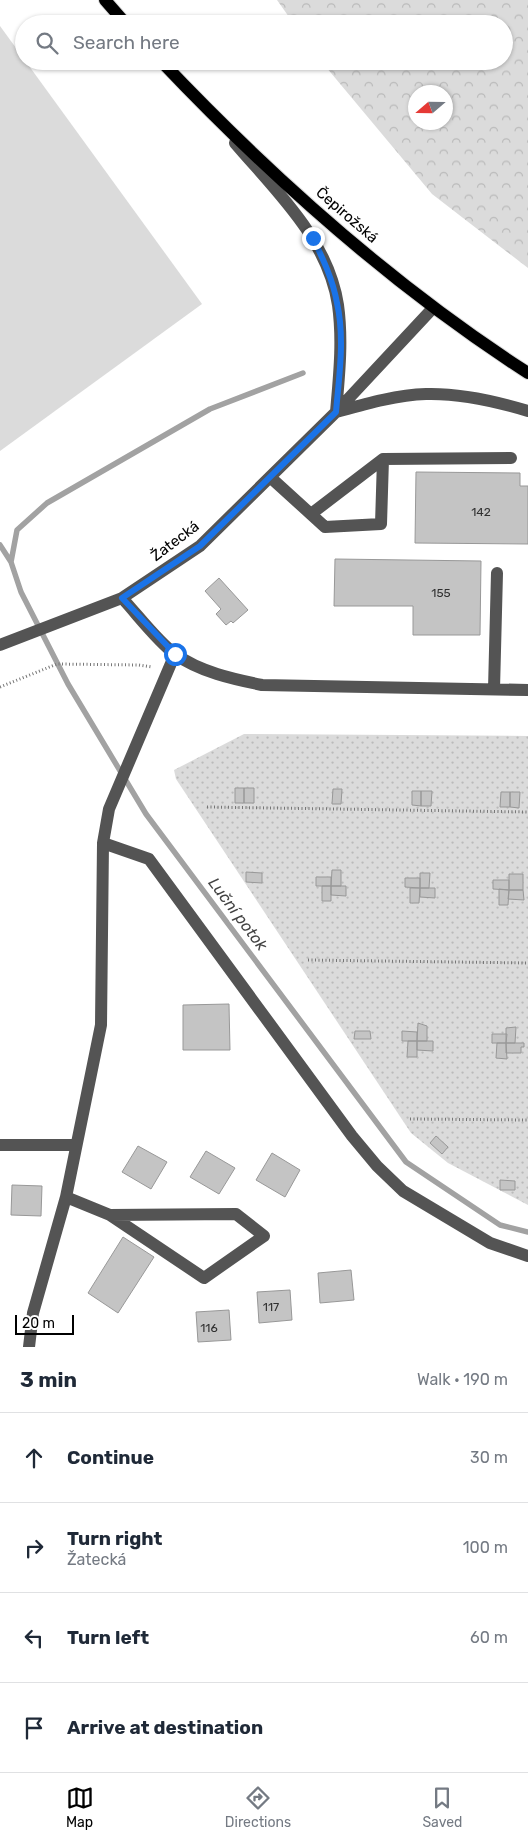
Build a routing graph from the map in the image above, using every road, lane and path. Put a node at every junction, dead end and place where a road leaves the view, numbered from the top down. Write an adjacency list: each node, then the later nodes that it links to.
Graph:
1 (105, 0): 2 (main road)
2 (118, 15)
3 (169, 70): 4 (main road, Čepirožská)
4 (207, 110): 5 (main road, Čepirožská); 8 (street)
5 (433, 308): 6 (main road, Čepirožská); 8 (street, Žatecká)
6 (528, 373)
7 (528, 411): 8 (street)
8 (336, 412): 11 (street, Žatecká)
9 (511, 458): 10 (street)
10 (383, 459): 12 (street); 12 (street)
11 (270, 478): 12 (street); 14 (street, Žatecká)
12 (310, 514)
13 (497, 573): 19 (street)
14 (122, 598): 15 (street, Žatecká); 16 (street)
15 (0, 645)
16 (175, 654): 17 (street); 19 (street)
17 (168, 670): 18 (path); 23 (street)
18 (0, 688)
19 (494, 689): 20 (street)
20 (528, 690)
21 (206, 807): 22 (path)
22 (528, 812)
23 (103, 843): 29 (street); 32 (street)
24 (308, 960): 25 (path)
25 (528, 963)
26 (410, 1118): 27 (path)
27 (528, 1120)
28 (0, 1145): 29 (street)
29 (76, 1145): 30 (street)
30 (66, 1197): 31 (street); 33 (street)
31 (110, 1215): 31 (street)
32 (528, 1256)
33 (29, 1347)

